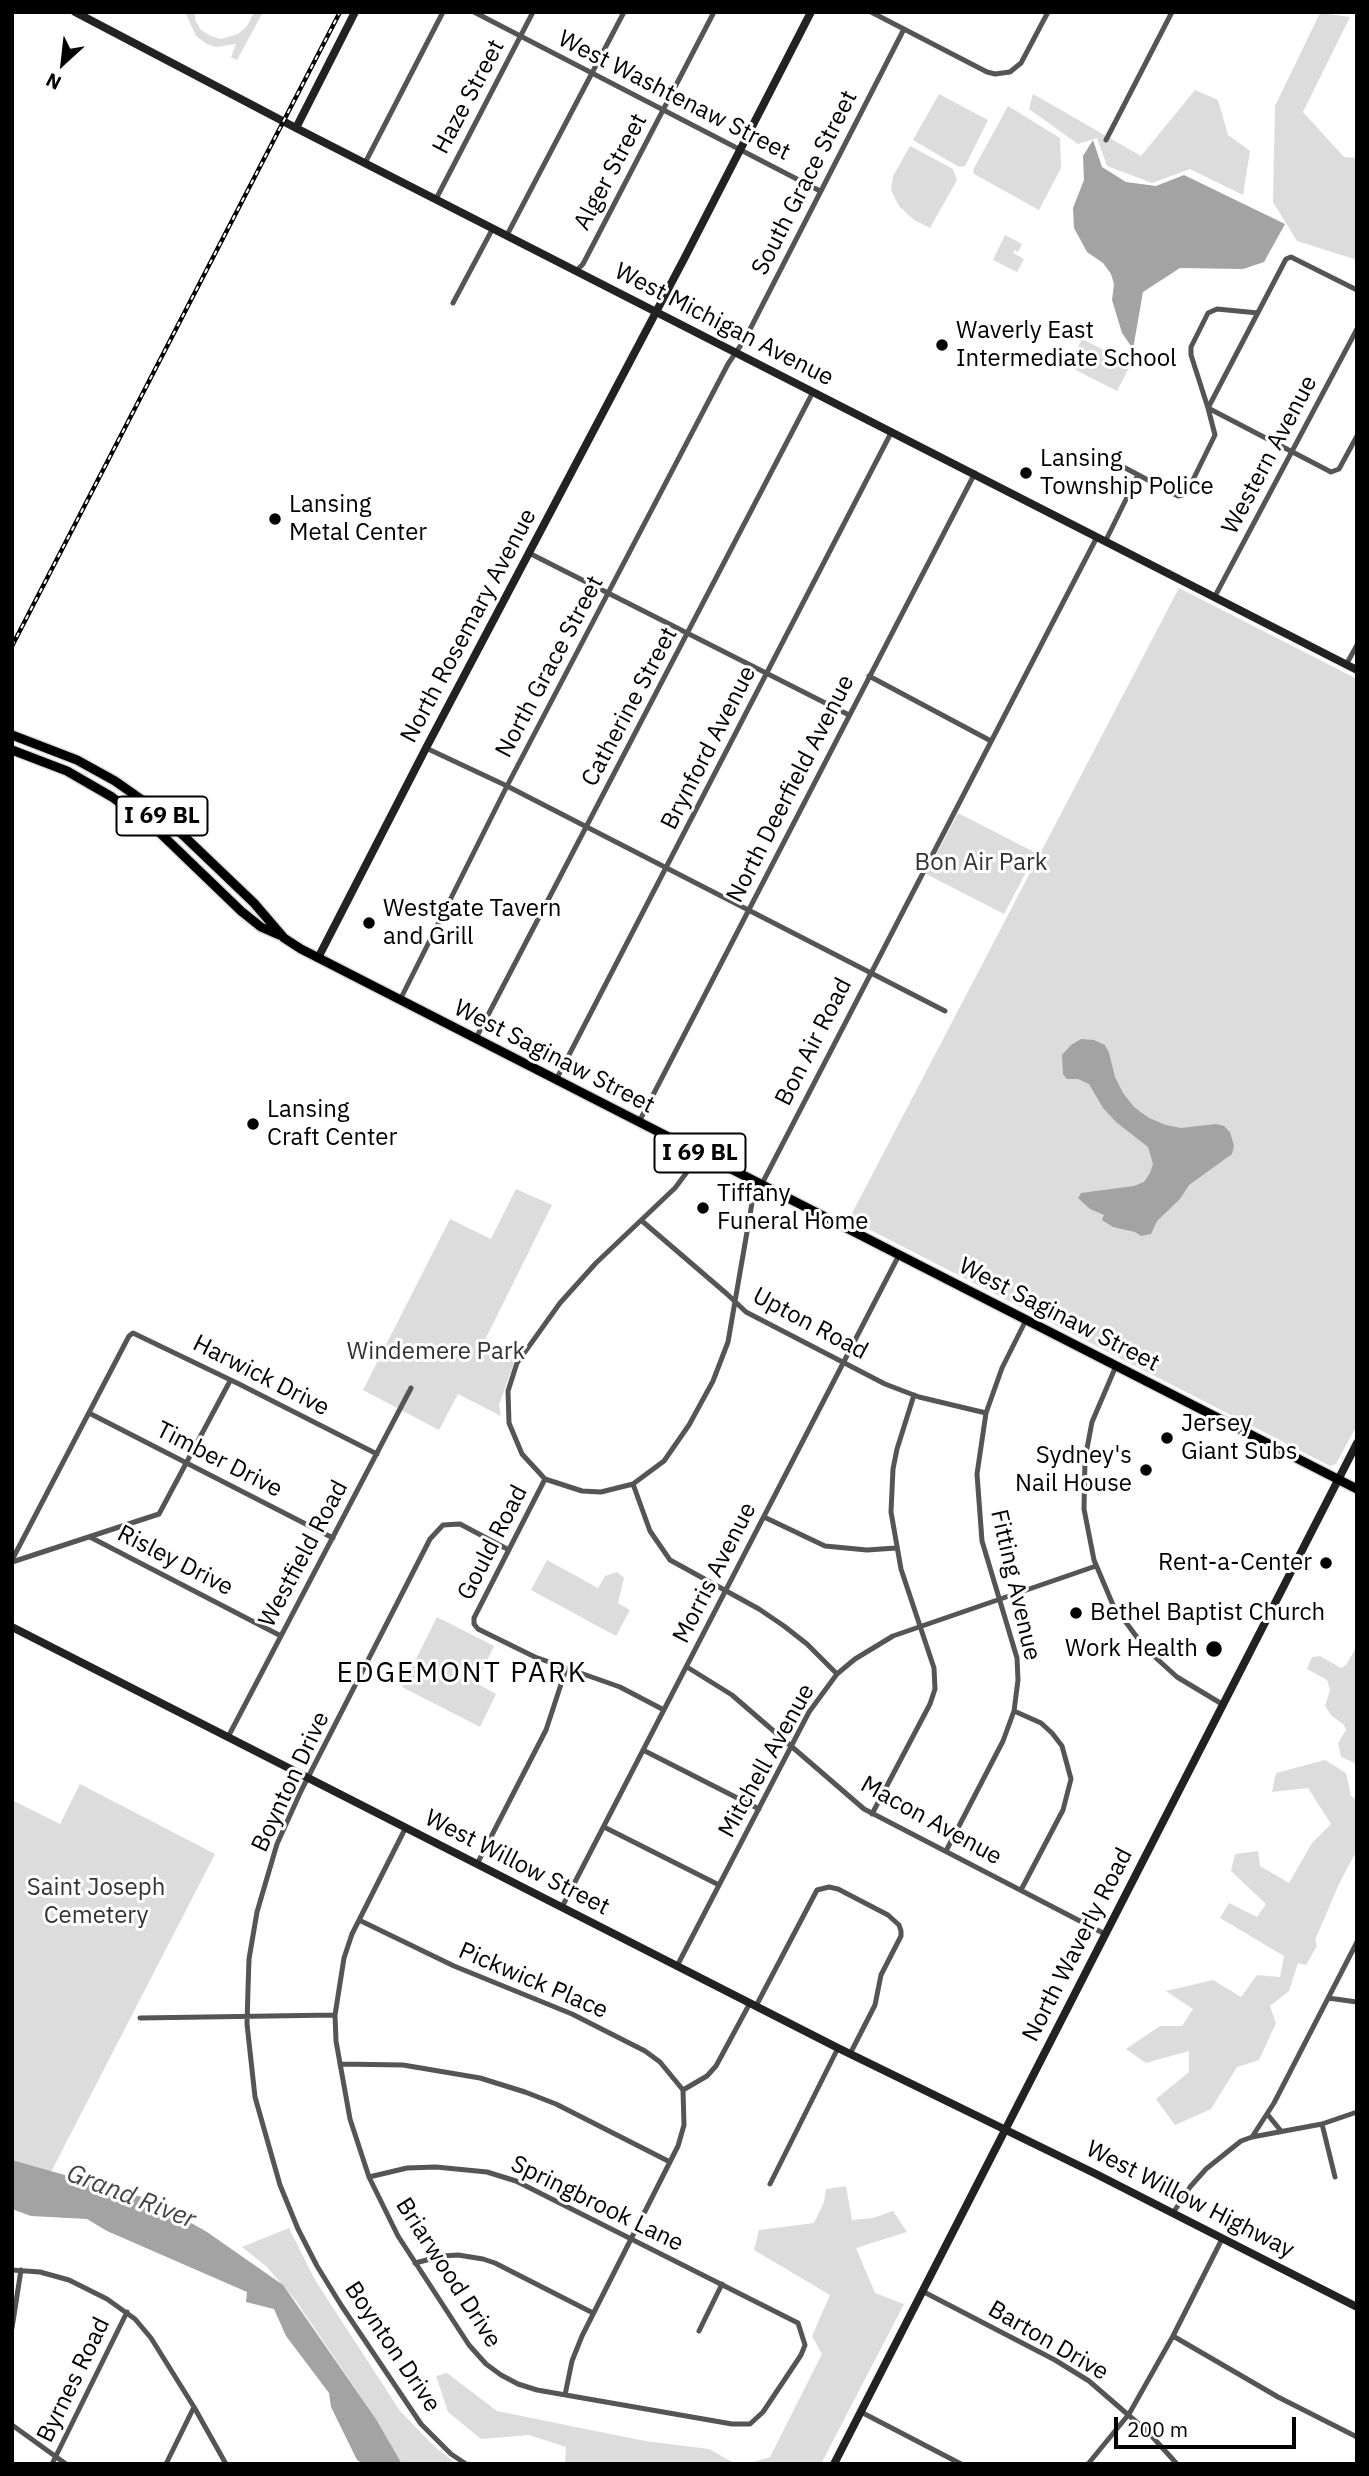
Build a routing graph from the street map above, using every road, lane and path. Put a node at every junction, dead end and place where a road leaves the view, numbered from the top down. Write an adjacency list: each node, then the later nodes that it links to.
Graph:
1 (75, 12): 16 (street, West Michigan Avenue)
2 (355, 12): 16 (street)
3 (443, 12): 19 (street)
4 (474, 12): 13 (street, West Washtenaw Street)
5 (533, 12): 13 (street, Haze Street)
6 (624, 12): 14 (street)
7 (714, 12): 15 (street, Alger Street)
8 (811, 12): 18 (street, North Rosemary Avenue)
9 (871, 12): 12 (street)
10 (1048, 12): 12 (street)
11 (1172, 12): 17 (street)
12 (904, 29): 20 (street, South Grace Street)
13 (521, 36): 14 (street, West Washtenaw Street); 21 (street, Haze Street)
14 (593, 73): 15 (street, West Washtenaw Street); 23 (street)
15 (664, 110): 18 (street, West Washtenaw Street); 24 (street, Alger Street)
16 (296, 128): 19 (street, West Michigan Avenue)
17 (1106, 140)
18 (740, 149): 20 (street, West Washtenaw Street); 27 (street, North Rosemary Avenue)
19 (365, 163): 21 (street, West Michigan Avenue)
20 (820, 191): 30 (street, South Grace Street)
21 (436, 199): 22 (street, West Michigan Avenue)
22 (493, 228): 23 (street, West Michigan Avenue); 26 (street)
23 (507, 235): 24 (street, West Michigan Avenue)
24 (576, 271): 27 (street, West Michigan Avenue)
25 (1357, 290): 28 (street)
26 (453, 303)
27 (655, 312): 30 (street, West Michigan Avenue); 40 (street, North Rosemary Avenue)
28 (1258, 313): 32 (street); 32 (street)
29 (1357, 329): 35 (street, Western Avenue)
30 (737, 353): 31 (street, West Michigan Avenue); 41 (street, North Grace Street)
31 (813, 392): 33 (street, West Michigan Avenue); 43 (street, Catherine Street)
32 (1208, 408): 35 (street); 38 (street)
33 (892, 431): 37 (street, West Michigan Avenue); 47 (street, Brynford Avenue)
34 (1357, 436): 35 (street)
35 (1292, 452): 42 (street, Western Avenue)
36 (1114, 463): 38 (street)
37 (975, 473): 39 (street, West Michigan Avenue); 48 (street, North Deerfield Avenue)
38 (1138, 475): 39 (street, Bon Air Road)
39 (1101, 539): 42 (street, West Michigan Avenue); 51 (street, Bon Air Road)
40 (529, 553): 41 (street); 52 (street, North Rosemary Avenue)
41 (609, 592): 43 (street); 54 (street, North Grace Street)
42 (1214, 598): 45 (street, West Michigan Avenue)
43 (688, 633): 47 (street); 55 (street, Catherine Street)
44 (1357, 645): 45 (street)
45 (1346, 665): 46 (street, West Michigan Avenue)
46 (1357, 670)
47 (768, 674): 49 (street); 56 (street, Brynford Avenue)
48 (869, 677): 49 (street, North Deerfield Avenue); 51 (street)
49 (849, 715): 57 (street, North Deerfield Avenue)
50 (12, 735): 58 (main road, West Saginaw Street / I 69 BL)
51 (991, 741): 60 (street, Bon Air Road)
52 (426, 748): 54 (street); 59 (street, North Rosemary Avenue)
53 (12, 750): 58 (main road, I 69 BL)
54 (507, 786): 55 (street); 61 (street, North Grace Street)
55 (587, 827): 56 (street); 63 (street, Catherine Street)
56 (667, 868): 57 (street); 64 (street, Brynford Avenue)
57 (749, 910): 60 (street); 65 (street, North Deerfield Avenue)
58 (284, 937): 59 (main road, West Saginaw Street / I 69 BL)
59 (318, 958): 61 (main road, West Saginaw Street / I 69 BL)
60 (870, 972): 62 (street); 67 (street, Bon Air Road)
61 (400, 1000): 63 (main road, West Saginaw Street / I 69 BL)
62 (945, 1011)
63 (476, 1038): 64 (main road, West Saginaw Street / I 69 BL)
64 (556, 1080): 65 (main road, West Saginaw Street / I 69 BL)
65 (639, 1122): 66 (main road, West Saginaw Street / I 69 BL)
66 (698, 1152): 67 (main road, West Saginaw Street / I 69 BL); 68 (street)
67 (761, 1185): 69 (main road, West Saginaw Street / I 69 BL); 70 (street, Bon Air Road)
68 (642, 1221): 70 (street, Upton Road); 82 (street)
69 (899, 1255): 71 (main road, West Saginaw Street / I 69 BL); 72 (street, Morris Avenue)
70 (736, 1305): 72 (street, Upton Road); 84 (street, Bon Air Road)
71 (1026, 1320): 73 (main road, West Saginaw Street / I 69 BL); 78 (street, Fitting Avenue)
72 (843, 1363): 76 (street, Upton Road); 86 (street, Morris Avenue)
73 (1116, 1366): 83 (main road, West Saginaw Street / I 69 BL); 92 (street)
74 (230, 1381): 77 (street, Harwick Drive); 80 (street, Harwick Drive); 81 (street)
75 (411, 1388): 80 (street, Westfield Road)
76 (914, 1395): 78 (street, Upton Road); 89 (street)
77 (89, 1413): 81 (street, Timber Drive); 91 (street)
78 (986, 1413): 94 (street, Fitting Avenue)
79 (1357, 1443): 83 (street, North Waverly Road)
80 (377, 1454): 88 (street, Westfield Road)
81 (187, 1464): 87 (street); 88 (street, Timber Drive)
82 (545, 1479): 84 (street, Bon Air Road); 90 (street, Gould Road)
83 (1339, 1480): 85 (main road, I 69 BL); 101 (street, North Waverly Road)
84 (633, 1484): 93 (street)
85 (1357, 1489)
86 (764, 1517): 89 (street); 93 (street, Morris Avenue)
87 (90, 1537): 91 (street); 97 (street, Risley Drive)
88 (332, 1538): 97 (street, Westfield Road)
89 (896, 1548): 95 (street)
90 (509, 1550): 99 (street, Gould Road); 107 (street, Boynton Drive)
91 (12, 1561)
92 (1096, 1566): 94 (street, Mitchell Avenue); 101 (street)
93 (726, 1591): 98 (street, Morris Avenue); 100 (street)
94 (999, 1600): 95 (street, Mitchell Avenue); 103 (street, Fitting Avenue)
95 (921, 1626): 100 (street, Mitchell Avenue); 109 (street)
96 (12, 1627): 104 (street, West Willow Street)
97 (281, 1636): 104 (street, Westfield Road)
98 (687, 1667): 102 (street, Morris Avenue); 105 (street, Macon Avenue)
99 (566, 1669): 102 (street); 113 (street)
100 (837, 1674): 105 (street, Mitchell Avenue)
101 (1222, 1704): 118 (street, North Waverly Road)
102 (664, 1710): 106 (street, Morris Avenue)
103 (1014, 1711): 112 (street, Fitting Avenue); 115 (street)
104 (228, 1737): 107 (street, West Willow Street)
105 (792, 1747): 108 (street, Mitchell Avenue); 109 (street, Macon Avenue)
106 (643, 1750): 108 (street); 111 (street, Morris Avenue)
107 (308, 1778): 110 (street, West Willow Street); 125 (street, Boynton Drive)
108 (759, 1809): 114 (street, Mitchell Avenue)
109 (872, 1814): 112 (street, Macon Avenue)
110 (406, 1827): 113 (street, West Willow Street); 117 (street, Briarwood Drive)
111 (604, 1827): 114 (street); 116 (street, Morris Avenue)
112 (946, 1851): 115 (street, Macon Avenue)
113 (477, 1864): 116 (street, West Willow Street)
114 (719, 1885): 120 (street, Mitchell Avenue)
115 (1021, 1891): 118 (street, Macon Avenue)
116 (562, 1907): 120 (street, West Willow Street)
117 (359, 1920): 124 (street, Briarwood Drive); 130 (street, Pickwick Place)
118 (1105, 1934): 134 (street, North Waverly Road)
119 (1357, 1942): 121 (street)
120 (677, 1966): 123 (street, West Willow Street)
121 (1328, 1998): 122 (street); 132 (street)
122 (1357, 2003)
123 (753, 2005): 127 (street, West Willow Street); 128 (street); 130 (street)
124 (335, 2015): 125 (street); 129 (street, Briarwood Drive)
125 (247, 2017): 126 (street); 167 (street, Boynton Drive)
126 (140, 2018)
127 (838, 2048): 128 (street, West Willow Street); 140 (street)
128 (850, 2054): 134 (street, West Willow Street)
129 (340, 2064): 137 (street); 138 (street, Briarwood Drive)
130 (683, 2090): 137 (street)
131 (1357, 2112): 133 (street)
132 (1268, 2115): 135 (street); 136 (street)
133 (1322, 2124): 135 (street); 139 (street)
134 (1005, 2130): 141 (street, West Willow Highway); 148 (street, North Waverly Road)
135 (1281, 2131): 136 (street)
136 (1252, 2137): 141 (street)
137 (670, 2162): 142 (street)
138 (369, 2177): 142 (street, Springbrook Lane); 144 (street, Briarwood Drive)
139 (1335, 2177)
140 (770, 2185)
141 (1173, 2213): 143 (street, West Willow Highway)
142 (631, 2239): 147 (street, Springbrook Lane); 151 (street)
143 (1222, 2239): 149 (street, West Willow Highway); 155 (street)
144 (415, 2263): 151 (street); 156 (street, Briarwood Drive)
145 (12, 2270): 146 (street)
146 (21, 2270): 150 (street); 153 (street)
147 (722, 2284): 152 (street, Springbrook Lane); 154 (street)
148 (922, 2291): 158 (street, North Waverly Road); 159 (street, Barton Drive)
149 (1357, 2307)
150 (127, 2312): 157 (street); 162 (street, Byrnes Road)
151 (593, 2313): 156 (street)
152 (798, 2323): 156 (street, Briarwood Drive)
153 (12, 2328)
154 (699, 2331)
155 (1173, 2336): 159 (street); 161 (street)
156 (565, 2395)
157 (194, 2407): 165 (street); 166 (street)
158 (861, 2412): 168 (street, North Waverly Road); 169 (street)
159 (1129, 2414): 170 (street); 171 (street, Barton Drive)
160 (12, 2425): 162 (street)
161 (1357, 2437)
162 (56, 2455): 163 (street, Byrnes Road); 164 (street)
163 (52, 2464)
164 (66, 2464)
165 (166, 2464)
166 (226, 2464)
167 (466, 2464)
168 (834, 2464)
169 (961, 2464)
170 (1088, 2464)
171 (1177, 2464)

